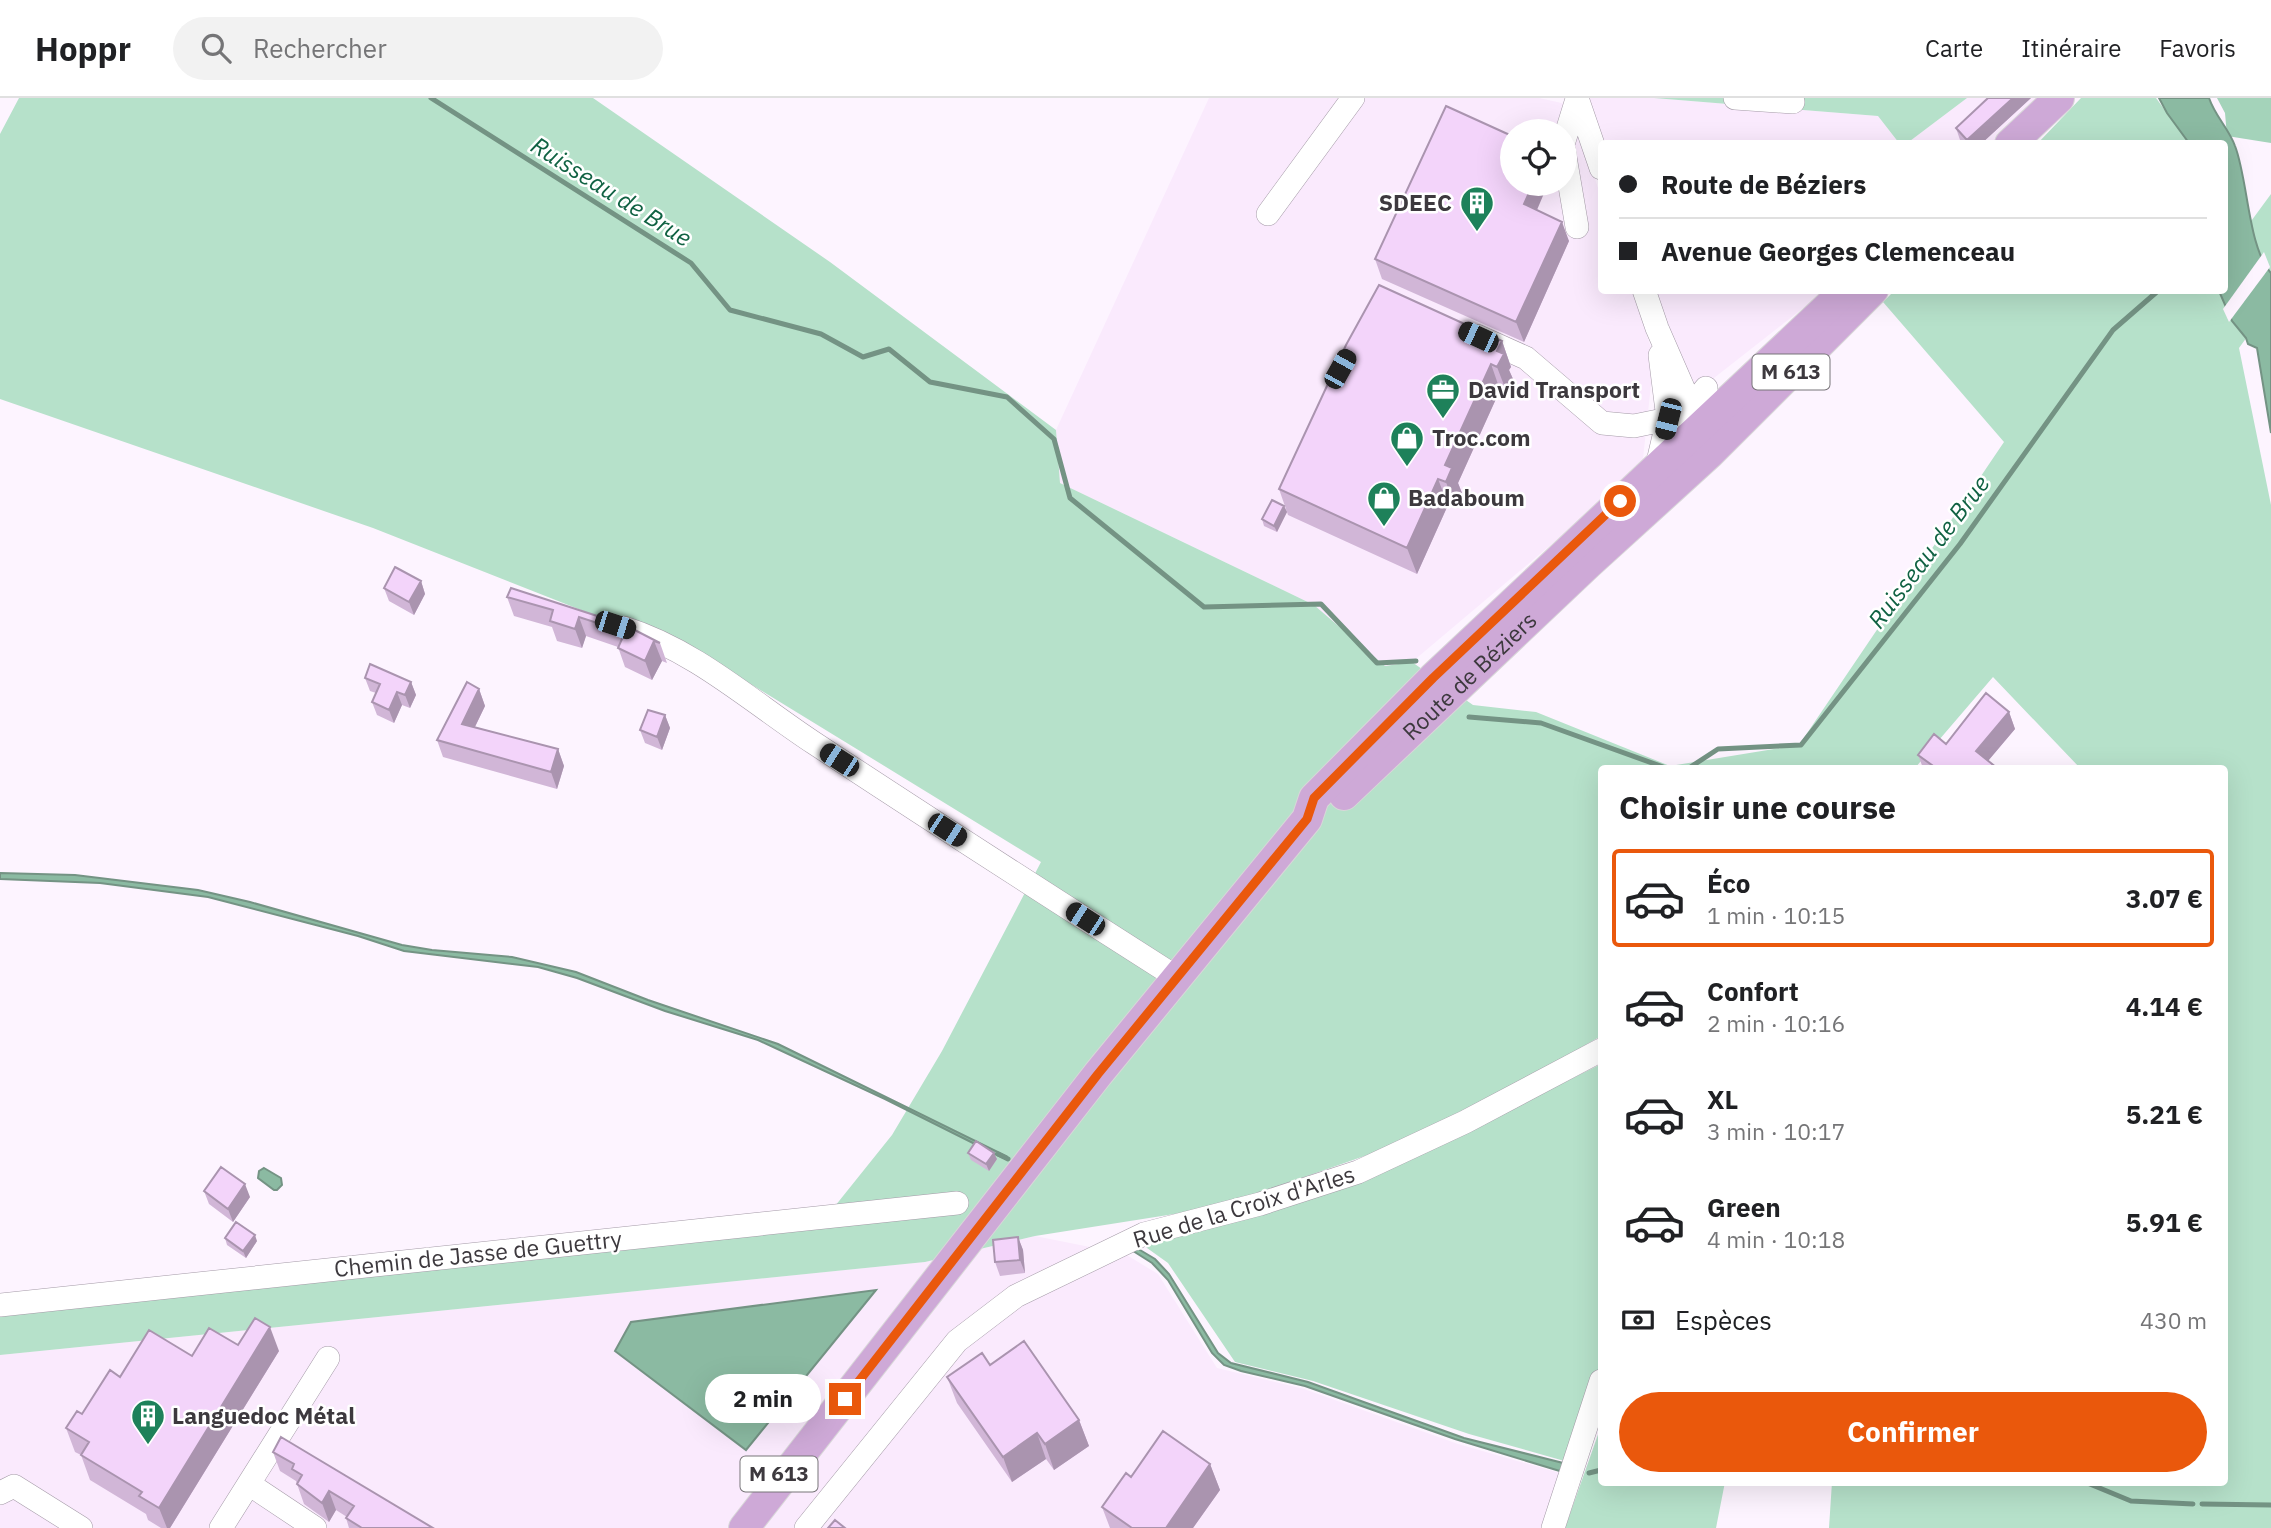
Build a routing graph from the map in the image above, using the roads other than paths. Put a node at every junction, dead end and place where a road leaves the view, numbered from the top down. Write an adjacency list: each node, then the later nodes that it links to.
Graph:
1 (1353, 98): 10 (street)
2 (1576, 98): 6 (street); 8 (street)
3 (1735, 98): 5 (street)
4 (2059, 98): 7 (main road)
5 (1794, 102)
6 (1570, 119)
7 (2014, 140)
8 (1598, 160)
9 (1572, 196): 11 (street)
10 (1268, 214)
11 (1577, 227)
12 (1645, 294): 16 (street)
13 (1842, 294): 17 (main road, Route de Béziers / M 613)
14 (1867, 294): 19 (main road, Route de Béziers / M 613)
15 (1454, 326): 19 (street)
16 (1657, 328): 18 (street); 19 (street)
17 (1780, 353): 18 (street); 19 (main road, Route de Béziers / M 613)
18 (1706, 388): 19 (street)
19 (1691, 428): 21 (main road, Route de Béziers / M 613); 21 (main road, Route de Béziers / M 613)
20 (600, 620): 22 (street)
21 (1307, 819): 22 (main road, M 613)
22 (1176, 978): 28 (main road, M 613)
23 (1598, 1052): 36 (street, Rue de la Croix d'Arles)
24 (957, 1203): 25 (street, Chemin de Jasse de Guettry)
25 (0, 1305)
26 (328, 1358): 29 (street)
27 (1598, 1390): 37 (street)
28 (828, 1420): 34 (main road, M 613); 35 (main road, M 613)
29 (249, 1484): 32 (street); 33 (street)
30 (7, 1490): 31 (street)
31 (80, 1528)
32 (221, 1528)
33 (315, 1528)
34 (730, 1528)
35 (744, 1528)
36 (806, 1528)
37 (1553, 1528)

